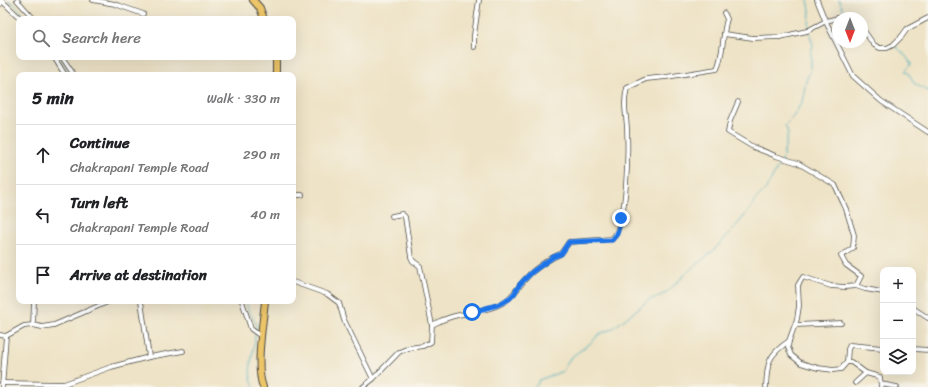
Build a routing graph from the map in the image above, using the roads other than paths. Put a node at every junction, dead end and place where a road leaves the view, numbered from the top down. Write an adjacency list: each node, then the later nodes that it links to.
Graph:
1 (1, 0): 7 (street); 10 (street)
2 (17, 0): 11 (street)
3 (93, 0): 9 (street)
4 (253, 0): 12 (main road)
5 (479, 0): 18 (street)
6 (817, 0): 15 (street)
7 (0, 4)
8 (724, 13): 16 (street)
9 (144, 14)
10 (18, 16)
11 (31, 16)
12 (263, 16)
13 (928, 18): 17 (street)
14 (832, 20): 15 (street)
15 (826, 21): 16 (street); 26 (street)
16 (724, 34): 41 (street)
17 (868, 36)
18 (474, 47)
19 (56, 60): 22 (street)
20 (64, 60): 23 (street)
21 (276, 60): 24 (main road)
22 (63, 72)
23 (72, 72)
24 (276, 72)
25 (738, 102): 31 (street)
26 (928, 132)
27 (296, 195): 28 (street)
28 (302, 195)
29 (392, 216): 41 (street)
30 (296, 283): 55 (street)
31 (856, 286): 32 (street); 43 (street)
32 (880, 292)
33 (34, 304): 42 (street)
34 (103, 304): 42 (street)
35 (141, 304): 52 (street)
36 (243, 304): 46 (street)
37 (263, 304): 46 (main road)
38 (916, 310): 39 (street)
39 (928, 318)
40 (841, 323): 43 (street)
41 (432, 324): 55 (street)
42 (33, 325): 45 (street)
43 (796, 325): 47 (street)
44 (0, 334): 45 (street)
45 (6, 336): 57 (street)
46 (262, 337): 59 (main road)
47 (789, 341): 53 (street); 61 (street)
48 (880, 348): 53 (street)
49 (916, 350): 50 (street)
50 (928, 350)
51 (183, 351): 52 (street)
52 (149, 357): 57 (street)
53 (847, 362): 54 (street)
54 (866, 373): 56 (street); 58 (street)
55 (373, 379): 60 (street)
56 (855, 383)
57 (2, 385)
58 (881, 385): 62 (street)
59 (263, 387)
60 (363, 387)
61 (766, 387)
62 (896, 387)

